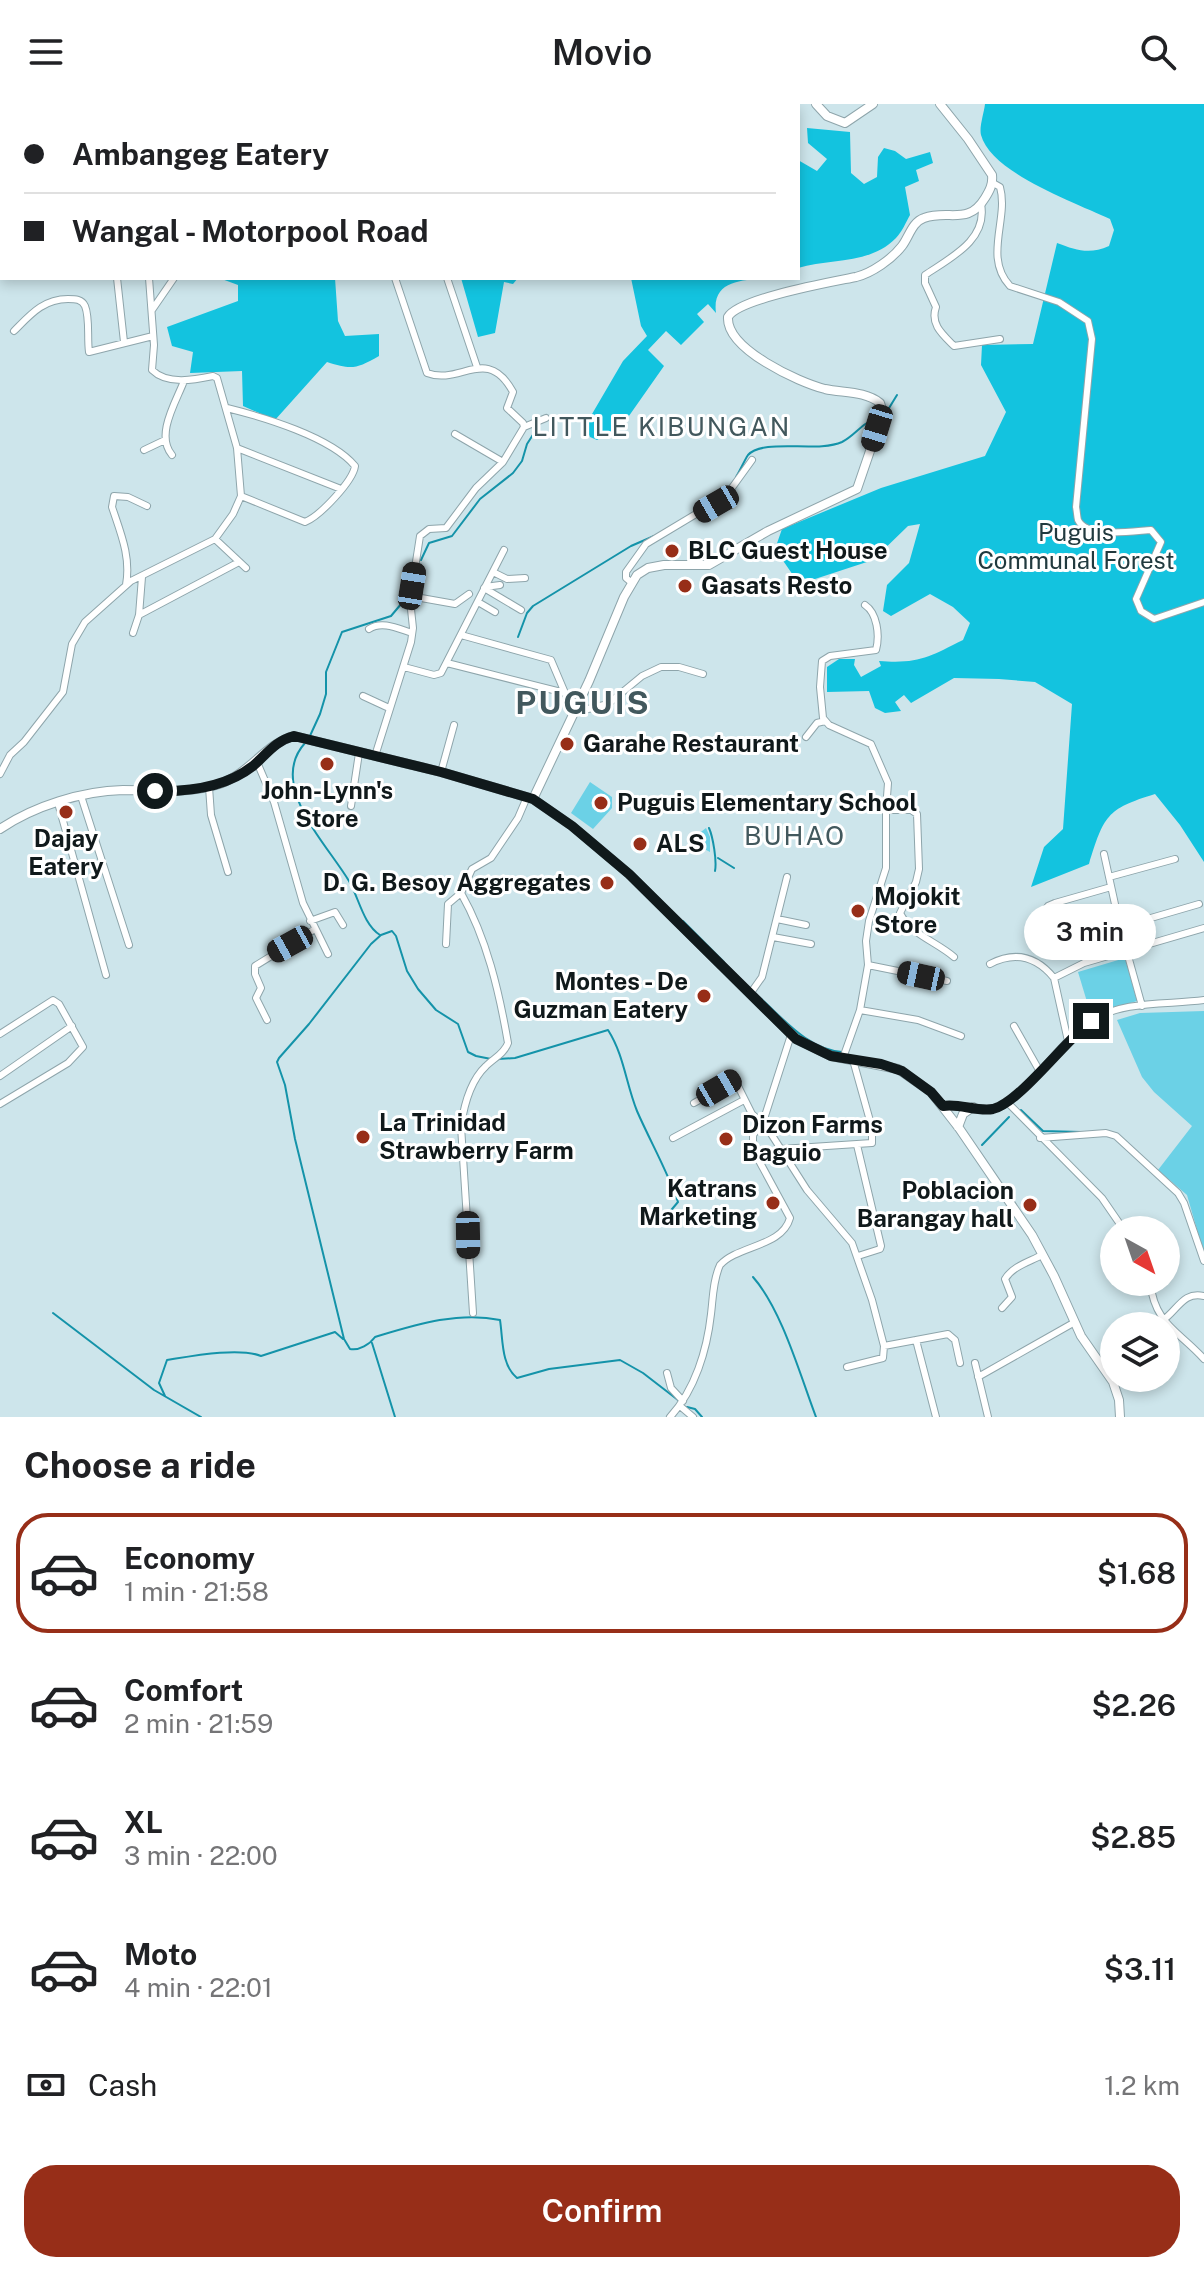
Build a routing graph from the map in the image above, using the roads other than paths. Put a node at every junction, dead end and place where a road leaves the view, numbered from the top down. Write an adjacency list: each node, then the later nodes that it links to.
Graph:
1 (816, 104): 2 (main road)
2 (873, 104)
3 (940, 104): 4 (main road)
4 (993, 183): 5 (main road); 45 (street)
5 (981, 204): 14 (street); 38 (main road)
6 (117, 280): 15 (street)
7 (149, 280): 11 (street)
8 (173, 280): 11 (street)
9 (396, 280): 16 (street)
10 (448, 280): 16 (street)
11 (152, 310): 13 (street)
12 (14, 331): 15 (street)
13 (153, 336): 15 (street); 17 (street)
14 (1000, 339)
15 (124, 342)
16 (477, 367): 20 (street)
17 (184, 381): 18 (street); 22 (street)
18 (227, 408): 23 (street); 28 (street)
19 (546, 418): 20 (street)
20 (524, 427): 27 (street)
21 (455, 434): 27 (street)
22 (165, 440): 24 (street); 25 (street)
23 (237, 448): 28 (street); 29 (street)
24 (144, 450)
25 (172, 455)
26 (752, 460): 38 (street)
27 (503, 462): 43 (street)
28 (341, 489): 29 (street)
29 (241, 496): 31 (street)
30 (147, 506): 39 (street)
31 (215, 539): 33 (street); 36 (street)
32 (504, 550): 35 (street)
33 (239, 562): 34 (street); 49 (street)
34 (246, 568)
35 (493, 572): 37 (street); 41 (street)
36 (142, 577): 39 (street); 49 (street)
37 (525, 578)
38 (632, 583): 62 (main road)
39 (126, 585): 70 (street)
40 (500, 585): 41 (street)
41 (485, 587): 44 (street); 47 (street)
42 (469, 594): 43 (street)
43 (410, 596): 54 (street)
44 (478, 602): 48 (street); 50 (street)
45 (1204, 602)
46 (865, 605): 63 (street)
47 (521, 610)
48 (495, 612)
49 (139, 615): 53 (street)
50 (469, 617): 51 (street); 55 (street)
51 (480, 617)
52 (369, 629): 54 (street)
53 (133, 633)
54 (412, 633): 57 (street)
55 (461, 635): 56 (street); 59 (street)
56 (447, 663): 57 (street); 59 (street)
57 (404, 667): 61 (street)
58 (703, 674): 62 (street)
59 (565, 693): 62 (street)
60 (363, 696): 61 (street)
61 (389, 708): 67 (street)
62 (575, 709): 73 (main road)
63 (825, 721): 65 (street); 76 (street)
64 (454, 725): 69 (street)
65 (806, 737)
66 (359, 753): 67 (main road); 68 (main road); 75 (street)
67 (375, 756): 69 (main road)
68 (257, 762): 71 (main road); 87 (street)
69 (441, 772): 73 (main road)
70 (0, 774)
71 (209, 787): 72 (main road); 80 (street)
72 (81, 796): 74 (main road); 97 (street)
73 (530, 798): 84 (street); 106 (main road)
74 (58, 803): 77 (main road); 103 (street)
75 (351, 806)
76 (886, 810): 100 (street); 102 (street)
77 (0, 829)
78 (1104, 854): 82 (street)
79 (1175, 859): 82 (street)
80 (228, 872)
81 (787, 877): 86 (street)
82 (1109, 877): 83 (street)
83 (1111, 887): 88 (street); 91 (street)
84 (461, 893): 95 (street); 139 (street)
85 (1199, 904): 91 (street)
86 (777, 919): 90 (street); 94 (street)
87 (310, 921): 89 (street); 93 (street)
88 (1037, 921)
89 (343, 925)
90 (806, 925)
91 (1120, 927): 98 (street)
92 (1204, 928): 98 (street)
93 (315, 929): 99 (street); 110 (street)
94 (773, 937): 96 (street); 106 (street)
95 (446, 944)
96 (811, 944)
97 (129, 945)
98 (1128, 950): 104 (street); 108 (street)
99 (328, 954)
100 (954, 957)
101 (990, 964): 104 (street)
102 (868, 965): 105 (street); 109 (street)
103 (106, 975)
104 (1054, 978): 116 (street)
105 (947, 981)
106 (753, 992): 114 (main road)
107 (1204, 1000): 108 (street)
108 (1142, 1006): 116 (street)
109 (860, 1010): 115 (street); 117 (street)
110 (267, 1020)
111 (72, 1026): 113 (street); 119 (street); 123 (street)
112 (1014, 1026): 118 (street)
113 (0, 1034)
114 (791, 1035): 117 (main road); 126 (street)
115 (961, 1036)
116 (1068, 1041): 118 (street)
117 (848, 1059): 124 (main road); 130 (street)
118 (1039, 1070): 122 (street)
119 (0, 1076)
120 (744, 1100): 121 (street); 126 (street); 128 (street)
121 (694, 1103)
122 (1008, 1103): 125 (street); 129 (street)
123 (0, 1104)
124 (943, 1106): 125 (street); 127 (main road)
125 (973, 1107): 127 (main road)
126 (763, 1122): 131 (street); 150 (street)
127 (958, 1127): 133 (main road)
128 (673, 1138)
129 (1040, 1138): 132 (street); 135 (street)
130 (857, 1145): 131 (street); 134 (street)
131 (781, 1149): 134 (street)
132 (1114, 1216)
133 (1042, 1255): 137 (street); 140 (main road)
134 (858, 1256): 143 (street)
135 (1204, 1261)
136 (1204, 1296): 138 (street)
137 (1002, 1308)
138 (1174, 1312)
139 (473, 1313)
140 (1075, 1322): 149 (street); 155 (main road)
141 (1180, 1337): 144 (street)
142 (916, 1340): 143 (street); 145 (street); 153 (street)
143 (884, 1346): 147 (street)
144 (1204, 1359)
145 (960, 1363)
146 (975, 1363): 149 (street)
147 (847, 1367)
148 (667, 1373): 150 (street)
149 (978, 1377): 154 (street)
150 (681, 1404): 151 (street); 152 (street)
151 (670, 1417)
152 (693, 1417)
153 (936, 1417)
154 (988, 1417)
155 (1120, 1417)

